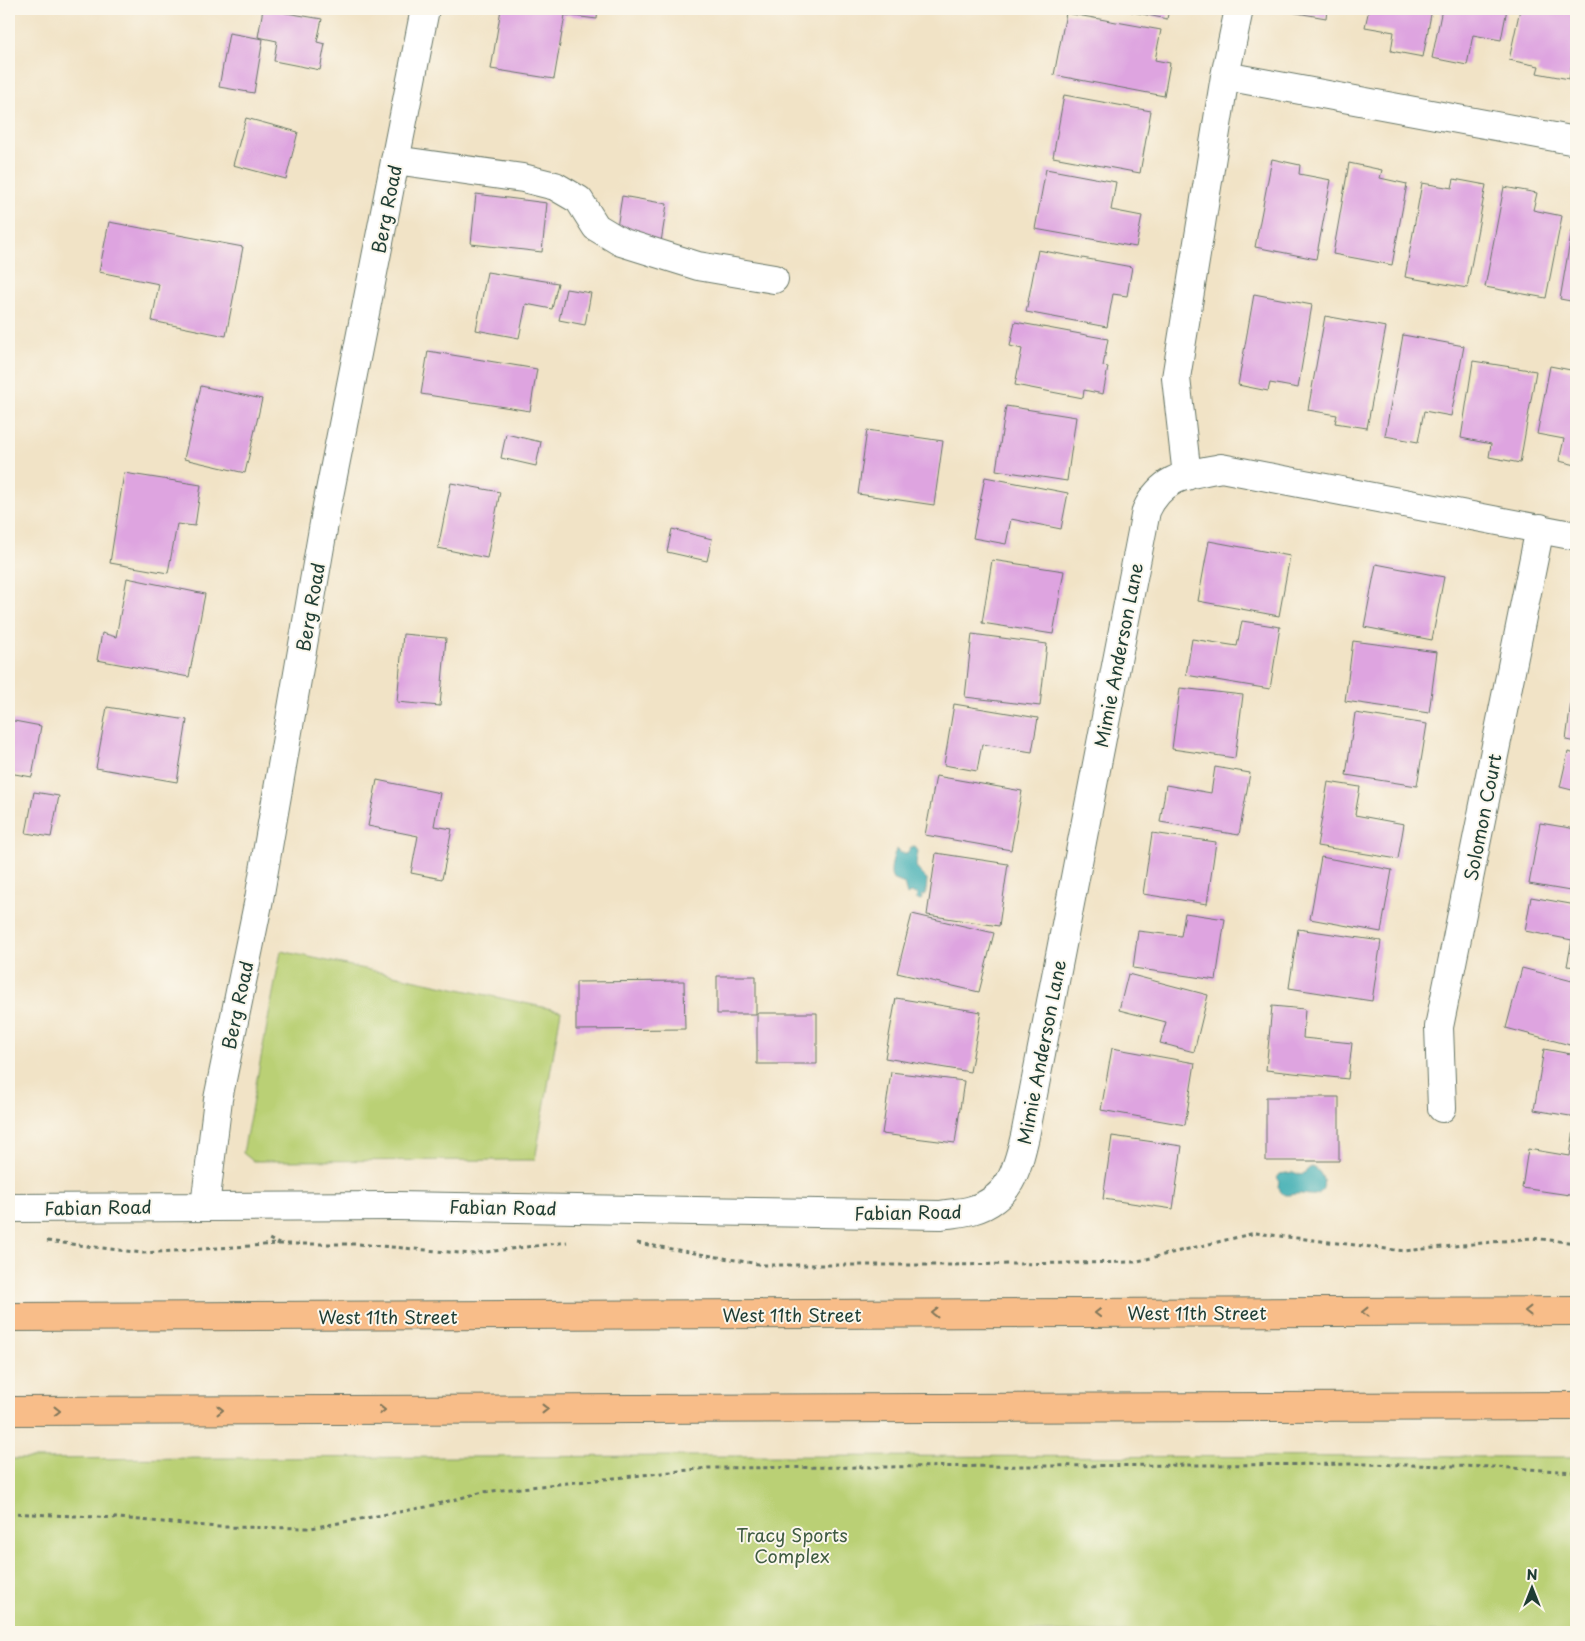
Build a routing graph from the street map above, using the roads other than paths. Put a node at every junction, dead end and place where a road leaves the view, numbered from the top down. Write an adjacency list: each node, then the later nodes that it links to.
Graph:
1 (425, 9): 5 (street, Berg Road)
2 (1239, 9): 3 (street)
3 (1225, 76): 4 (street); 7 (street)
4 (1576, 142)
5 (395, 160): 6 (street); 12 (street, Berg Road)
6 (774, 279)
7 (1187, 476): 8 (street, Mimie Anderson Lane); 11 (street, Mimie Anderson Lane)
8 (1540, 528): 9 (street, Mimie Anderson Lane); 10 (street, Solomon Court)
9 (1576, 536)
10 (1442, 1108)
11 (994, 1200): 12 (street, Fabian Road)
12 (205, 1206): 13 (street, Fabian Road)
13 (9, 1208)
14 (1576, 1311): 15 (main road, West 11th Street, one-way to 15)
15 (9, 1317)
16 (1576, 1406): 17 (main road, one-way to 16)
17 (9, 1411)

